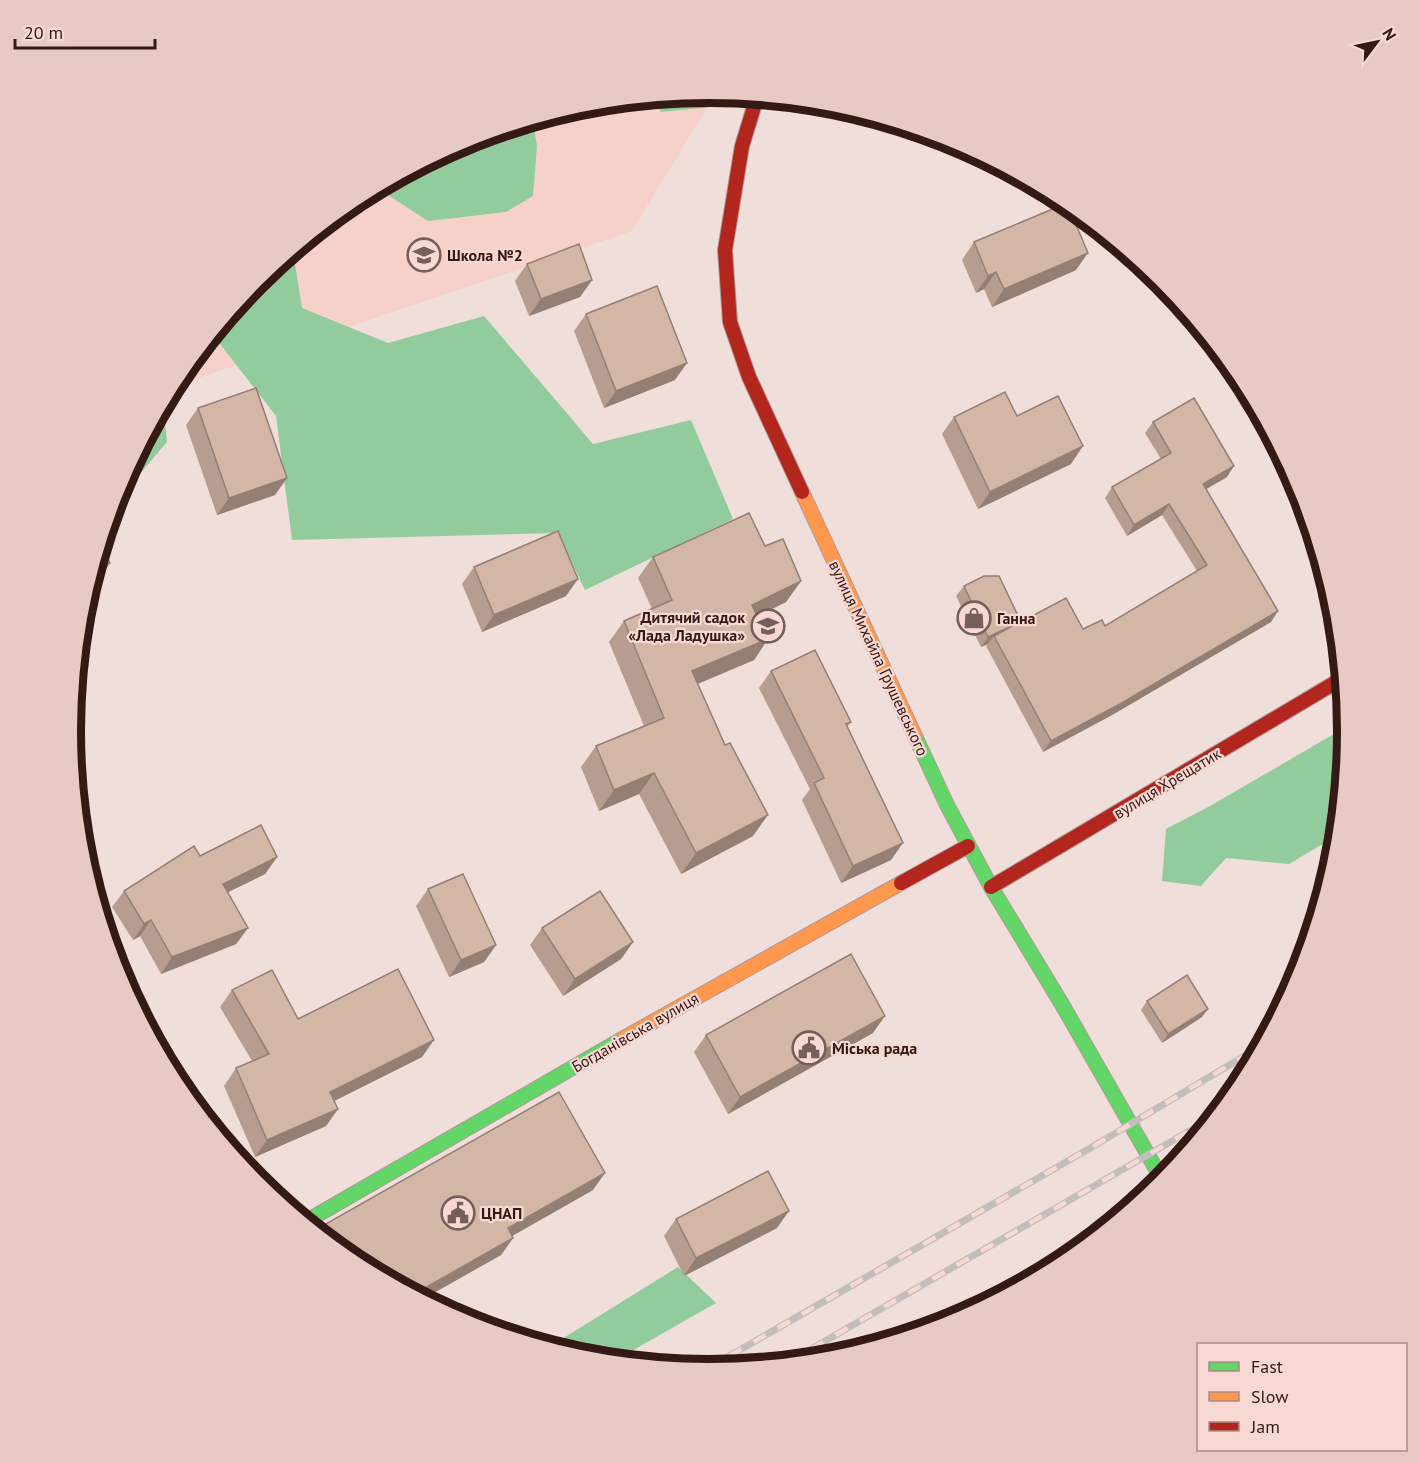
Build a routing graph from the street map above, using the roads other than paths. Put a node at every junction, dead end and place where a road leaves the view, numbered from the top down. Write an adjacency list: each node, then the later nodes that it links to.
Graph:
1 (755, 104): 3 (street, вулиця Михайла Грушевського)
2 (1336, 682): 4 (street, вулиця Хрещатик)
3 (968, 846): 4 (street, вулиця Михайла Грушевського); 6 (street, Богданівська вулиця)
4 (991, 887): 5 (street, вулиця Михайла Грушевського)
5 (1158, 1172)
6 (312, 1218)

